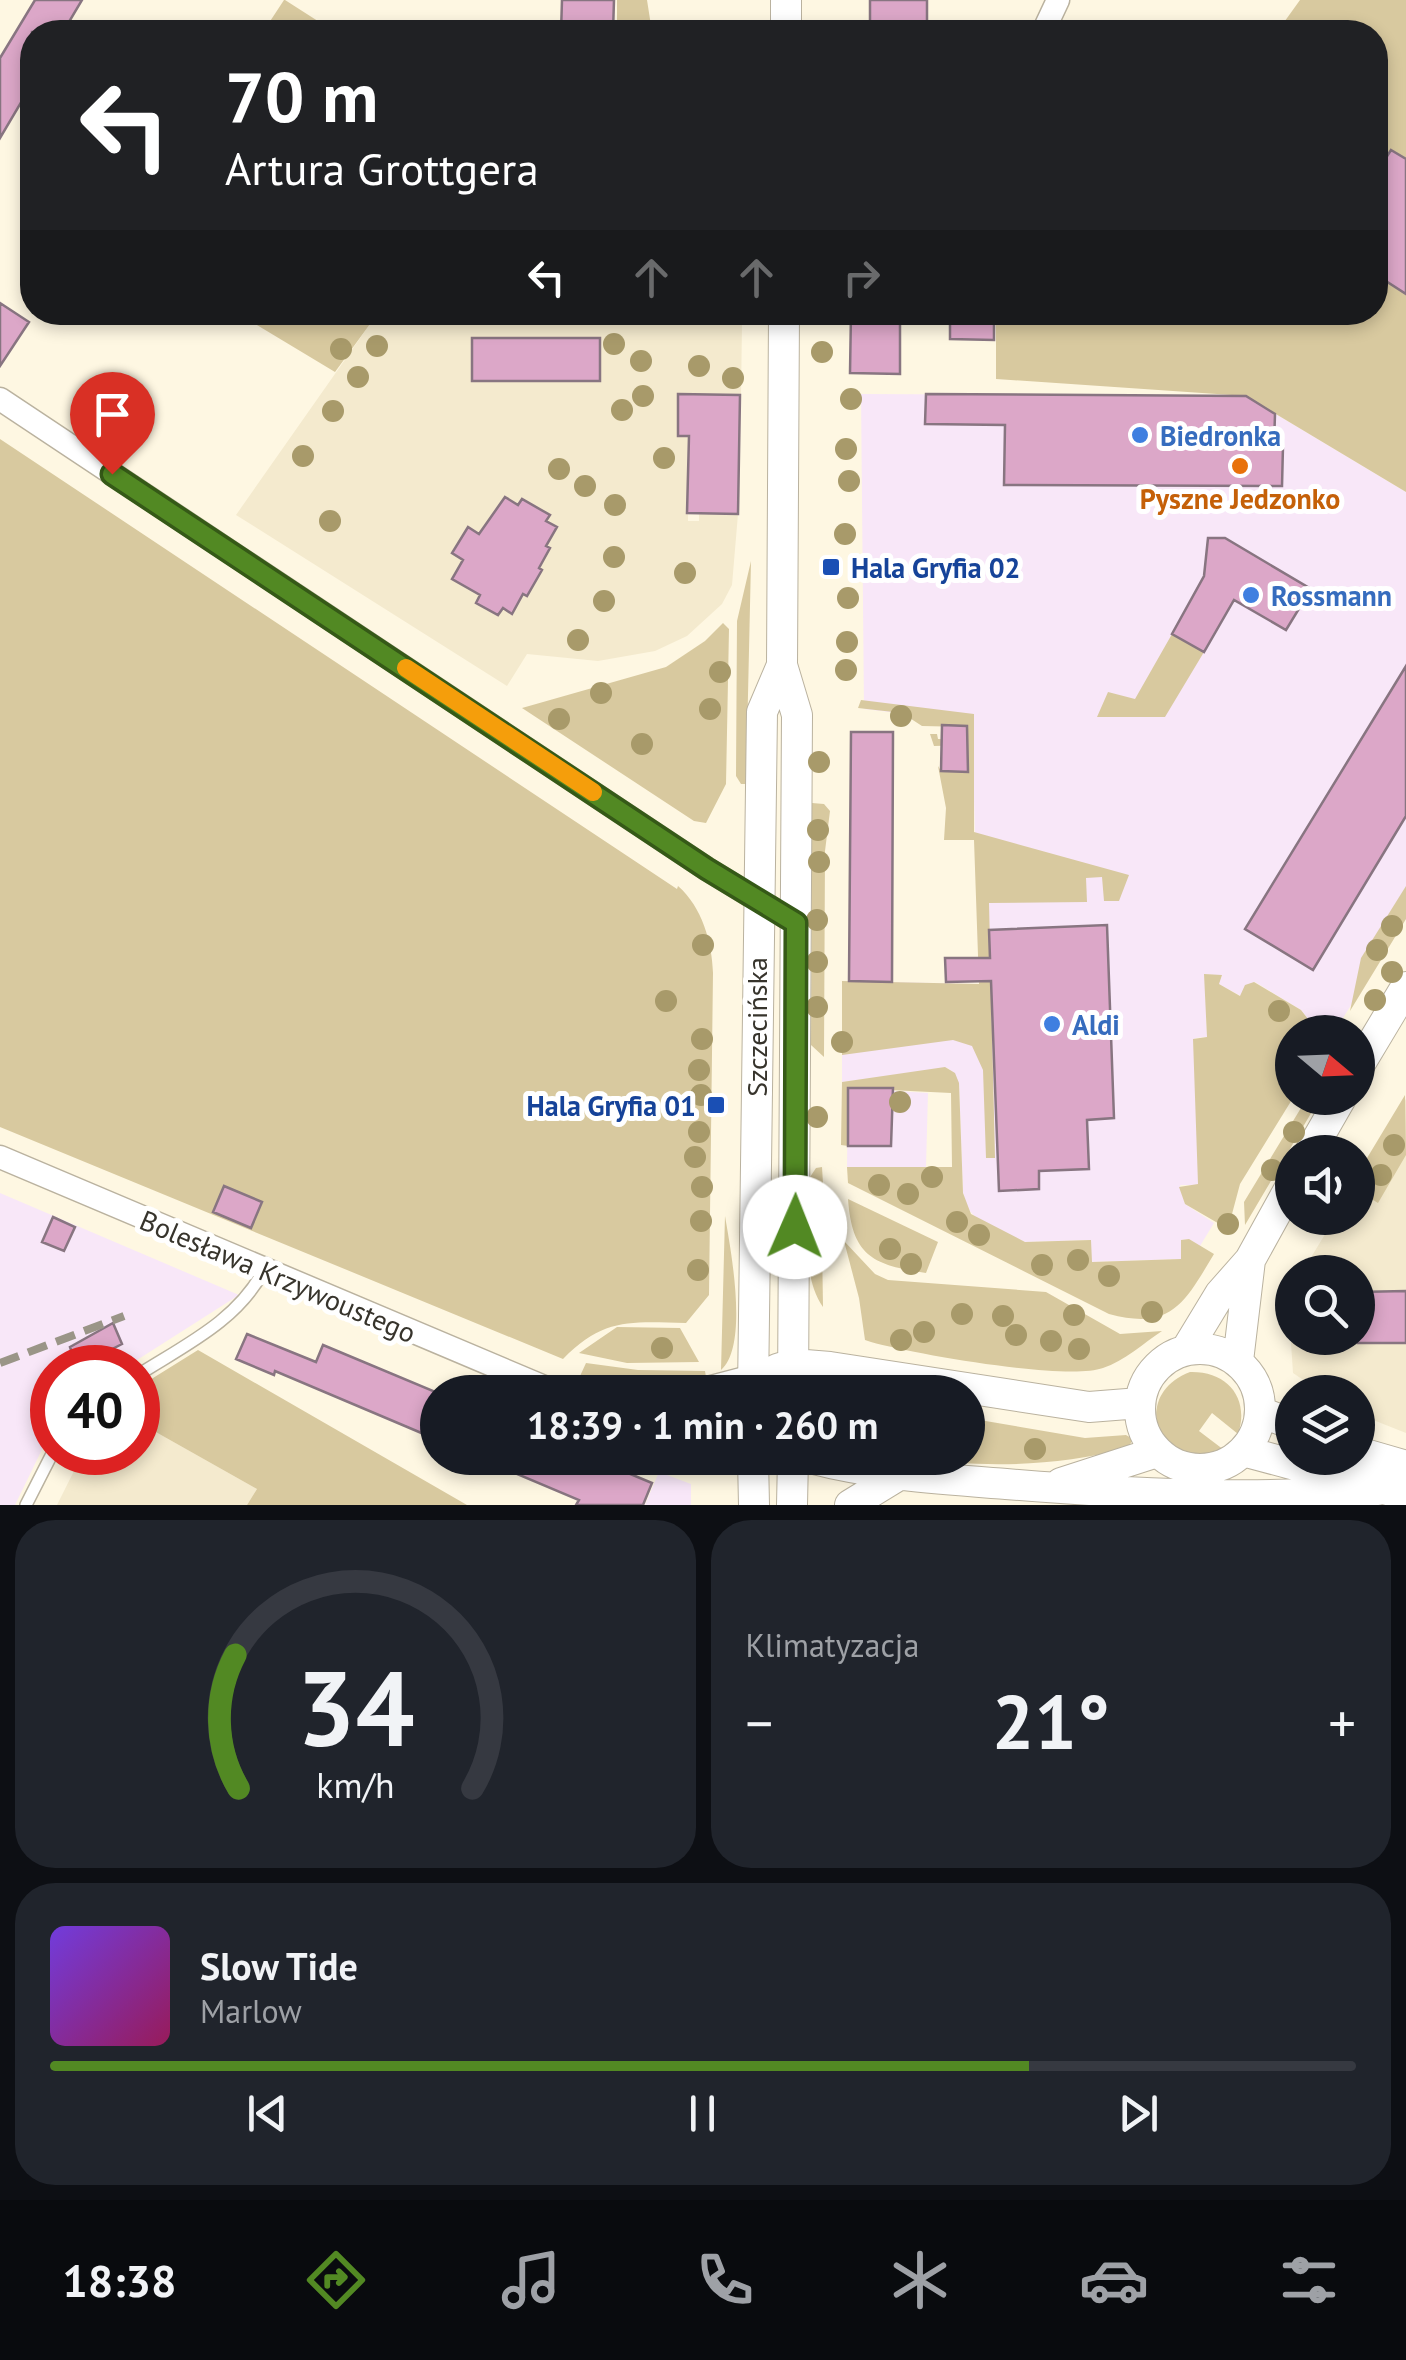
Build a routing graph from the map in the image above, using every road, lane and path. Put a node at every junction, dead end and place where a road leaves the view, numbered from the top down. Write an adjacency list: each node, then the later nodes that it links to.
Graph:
1 (784, 325): 3 (street, Szczecińska)
2 (0, 399): 4 (street)
3 (782, 665): 4 (street, Szczecińska); 5 (street, Szczecińska)
4 (757, 900): 5 (street); 16 (street, Szczecińska)
5 (796, 923): 17 (street, Szczecińska)
6 (1406, 987): 7 (street)
7 (1375, 1039)
8 (0, 1158): 11 (street, Bolesława Krzywoustego)
9 (1275, 1215): 10 (street)
10 (1250, 1260): 12 (street); 14 (street)
11 (264, 1270): 13 (lane); 15 (street, Bolesława Krzywoustego)
12 (1186, 1350): 14 (street); 19 (street)
13 (160, 1361)
14 (1238, 1361): 20 (street)
15 (515, 1375)
16 (753, 1375)
17 (793, 1375)
18 (985, 1397): 19 (street)
19 (1140, 1404): 23 (street)
20 (1260, 1412): 21 (street); 22 (street)
21 (1275, 1418)
22 (1243, 1451): 23 (street); 31 (street)
23 (1157, 1452): 30 (street)
24 (1375, 1457): 25 (street)
25 (1406, 1466)
26 (41, 1475): 33 (lane)
27 (753, 1475): 34 (street)
28 (793, 1475): 35 (street)
29 (899, 1475): 30 (street); 36 (street)
30 (1048, 1487): 32 (street)
31 (1392, 1492): 32 (street)
32 (1300, 1501)
33 (26, 1505)
34 (754, 1505)
35 (792, 1505)
36 (850, 1505)

